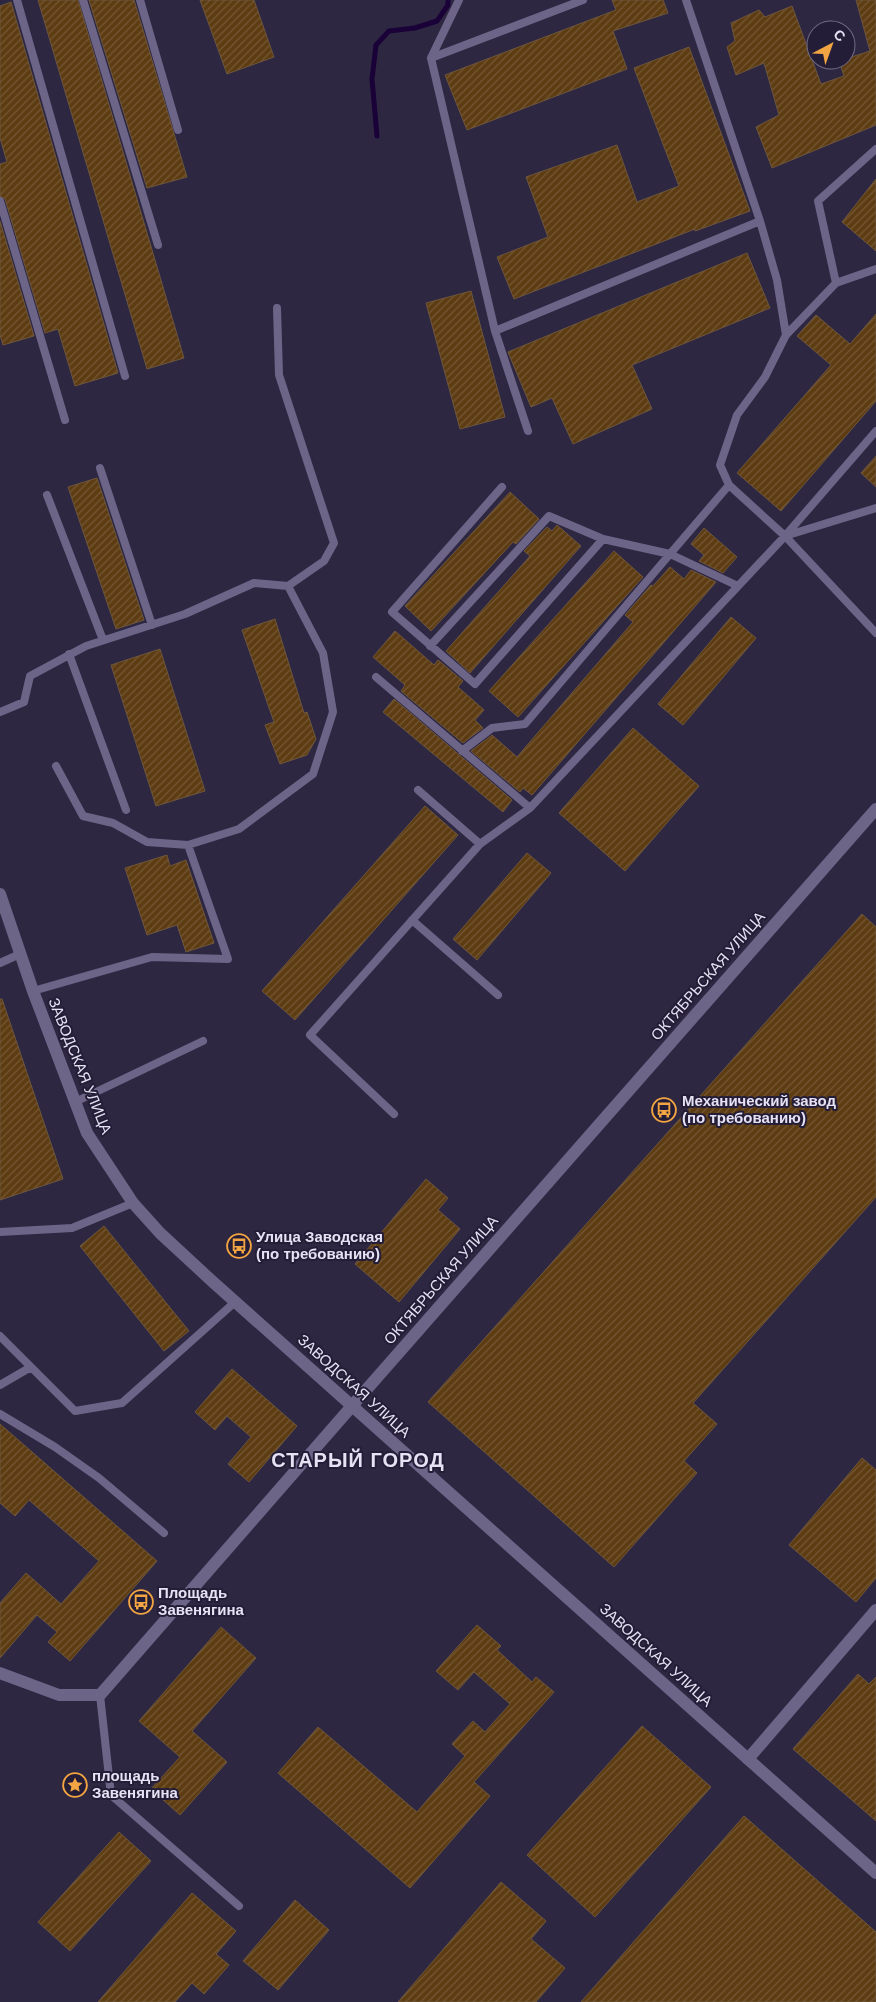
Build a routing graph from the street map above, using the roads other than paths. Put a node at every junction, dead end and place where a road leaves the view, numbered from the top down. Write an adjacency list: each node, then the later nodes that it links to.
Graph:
1 (17, 0): 18 (lane)
2 (83, 0): 12 (lane)
3 (140, 0): 8 (lane)
4 (459, 0): 7 (lane)
5 (582, 0): 7 (lane)
6 (688, 1): 11 (lane)
7 (431, 58): 16 (lane)
8 (178, 130)
9 (876, 149): 14 (lane)
10 (0, 201): 19 (lane)
11 (760, 221): 16 (lane); 17 (lane)
12 (158, 245)
13 (876, 269): 14 (lane)
14 (836, 283): 17 (lane)
15 (277, 308): 30 (lane)
16 (495, 331): 20 (lane)
17 (786, 335): 23 (lane)
18 (125, 376)
19 (65, 420)
20 (528, 431)
21 (876, 431): 27 (lane)
22 (100, 468): 32 (lane)
23 (729, 485): 27 (lane); 29 (lane)
24 (502, 487): 35 (lane)
25 (47, 495): 34 (lane)
26 (876, 508): 27 (lane)
27 (785, 536): 31 (lane); 33 (lane)
28 (603, 539): 29 (lane); 35 (lane); 35 (lane)
29 (670, 554): 31 (lane); 39 (lane)
30 (288, 586): 32 (lane); 46 (lane)
31 (738, 586): 42 (lane)
32 (152, 625): 34 (lane)
33 (876, 634)
34 (104, 640): 36 (lane)
35 (430, 646)
36 (69, 654): 38 (lane); 43 (lane)
37 (376, 677): 39 (lane)
38 (0, 712)
39 (462, 750): 42 (lane)
40 (56, 766): 46 (lane)
41 (418, 790): 45 (lane)
42 (530, 808): 45 (lane)
43 (126, 810)
44 (876, 810): 62 (street, ОКТЯБРЬСКАЯ УЛИЦА)
45 (480, 844): 48 (lane)
46 (188, 845): 51 (lane)
47 (0, 894): 49 (street, ЗАВОДСКАЯ УЛИЦА)
48 (412, 920): 52 (lane); 55 (lane)
49 (20, 954): 50 (lane); 51 (street, ЗАВОДСКАЯ УЛИЦА)
50 (0, 963)
51 (33, 991): 54 (street, ЗАВОДСКАЯ УЛИЦА)
52 (498, 995)
53 (203, 1041): 54 (lane)
54 (75, 1102): 56 (street, ЗАВОДСКАЯ УЛИЦА)
55 (394, 1114)
56 (133, 1203): 57 (lane); 58 (street, ЗАВОДСКАЯ УЛИЦА)
57 (0, 1232)
58 (235, 1302): 60 (lane); 62 (street, ЗАВОДСКАЯ УЛИЦА)
59 (0, 1336): 60 (lane)
60 (31, 1367): 61 (lane)
61 (0, 1385)
62 (352, 1406): 67 (street, ОКТЯБРЬСКАЯ УЛИЦА); 68 (street, ЗАВОДСКАЯ УЛИЦА)
63 (0, 1414): 64 (lane)
64 (164, 1533)
65 (876, 1610): 68 (street)
66 (0, 1673): 67 (street)
67 (100, 1695): 70 (lane)
68 (748, 1759): 69 (street, ЗАВОДСКАЯ УЛИЦА)
69 (876, 1873)
70 (238, 1906)

